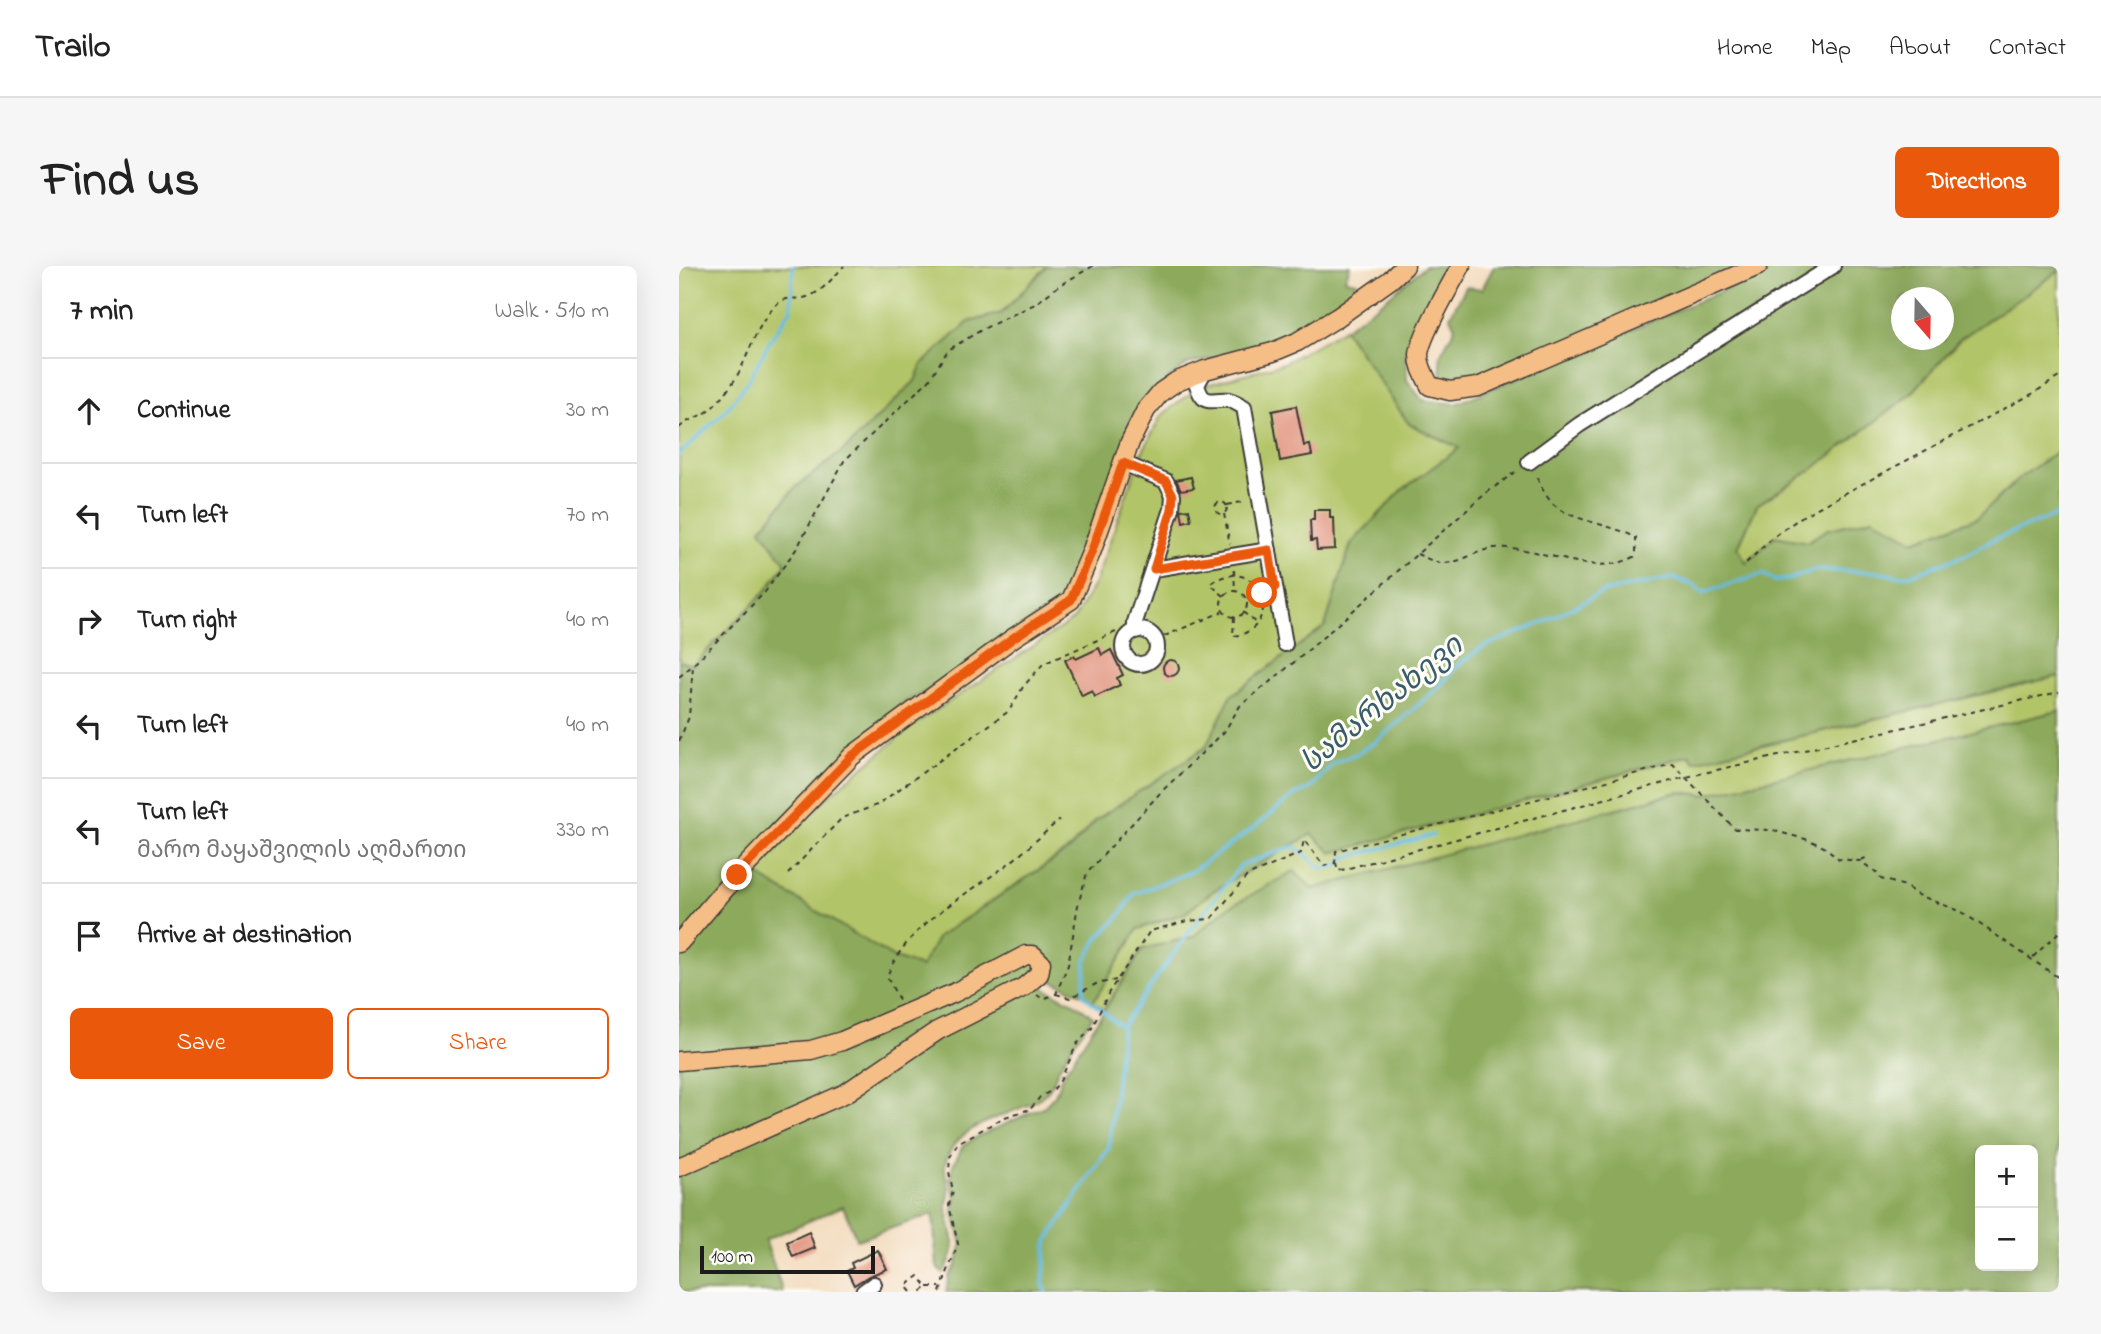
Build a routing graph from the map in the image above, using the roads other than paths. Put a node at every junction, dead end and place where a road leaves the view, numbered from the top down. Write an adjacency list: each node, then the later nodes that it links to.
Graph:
1 (1405, 266): 5 (main road)
2 (1461, 266): 3 (main road)
3 (1758, 266)
4 (1833, 266): 7 (lane)
5 (1387, 273): 6 (main road)
6 (1205, 370): 8 (main road); 9 (lane)
7 (1529, 461)
8 (1123, 463): 10 (lane); 13 (main road)
9 (1269, 550): 10 (lane); 12 (lane)
10 (1154, 569): 11 (lane)
11 (1133, 633): 11 (lane)
12 (1285, 644)
13 (679, 943)
14 (679, 1061): 15 (main road)
15 (679, 1167)

